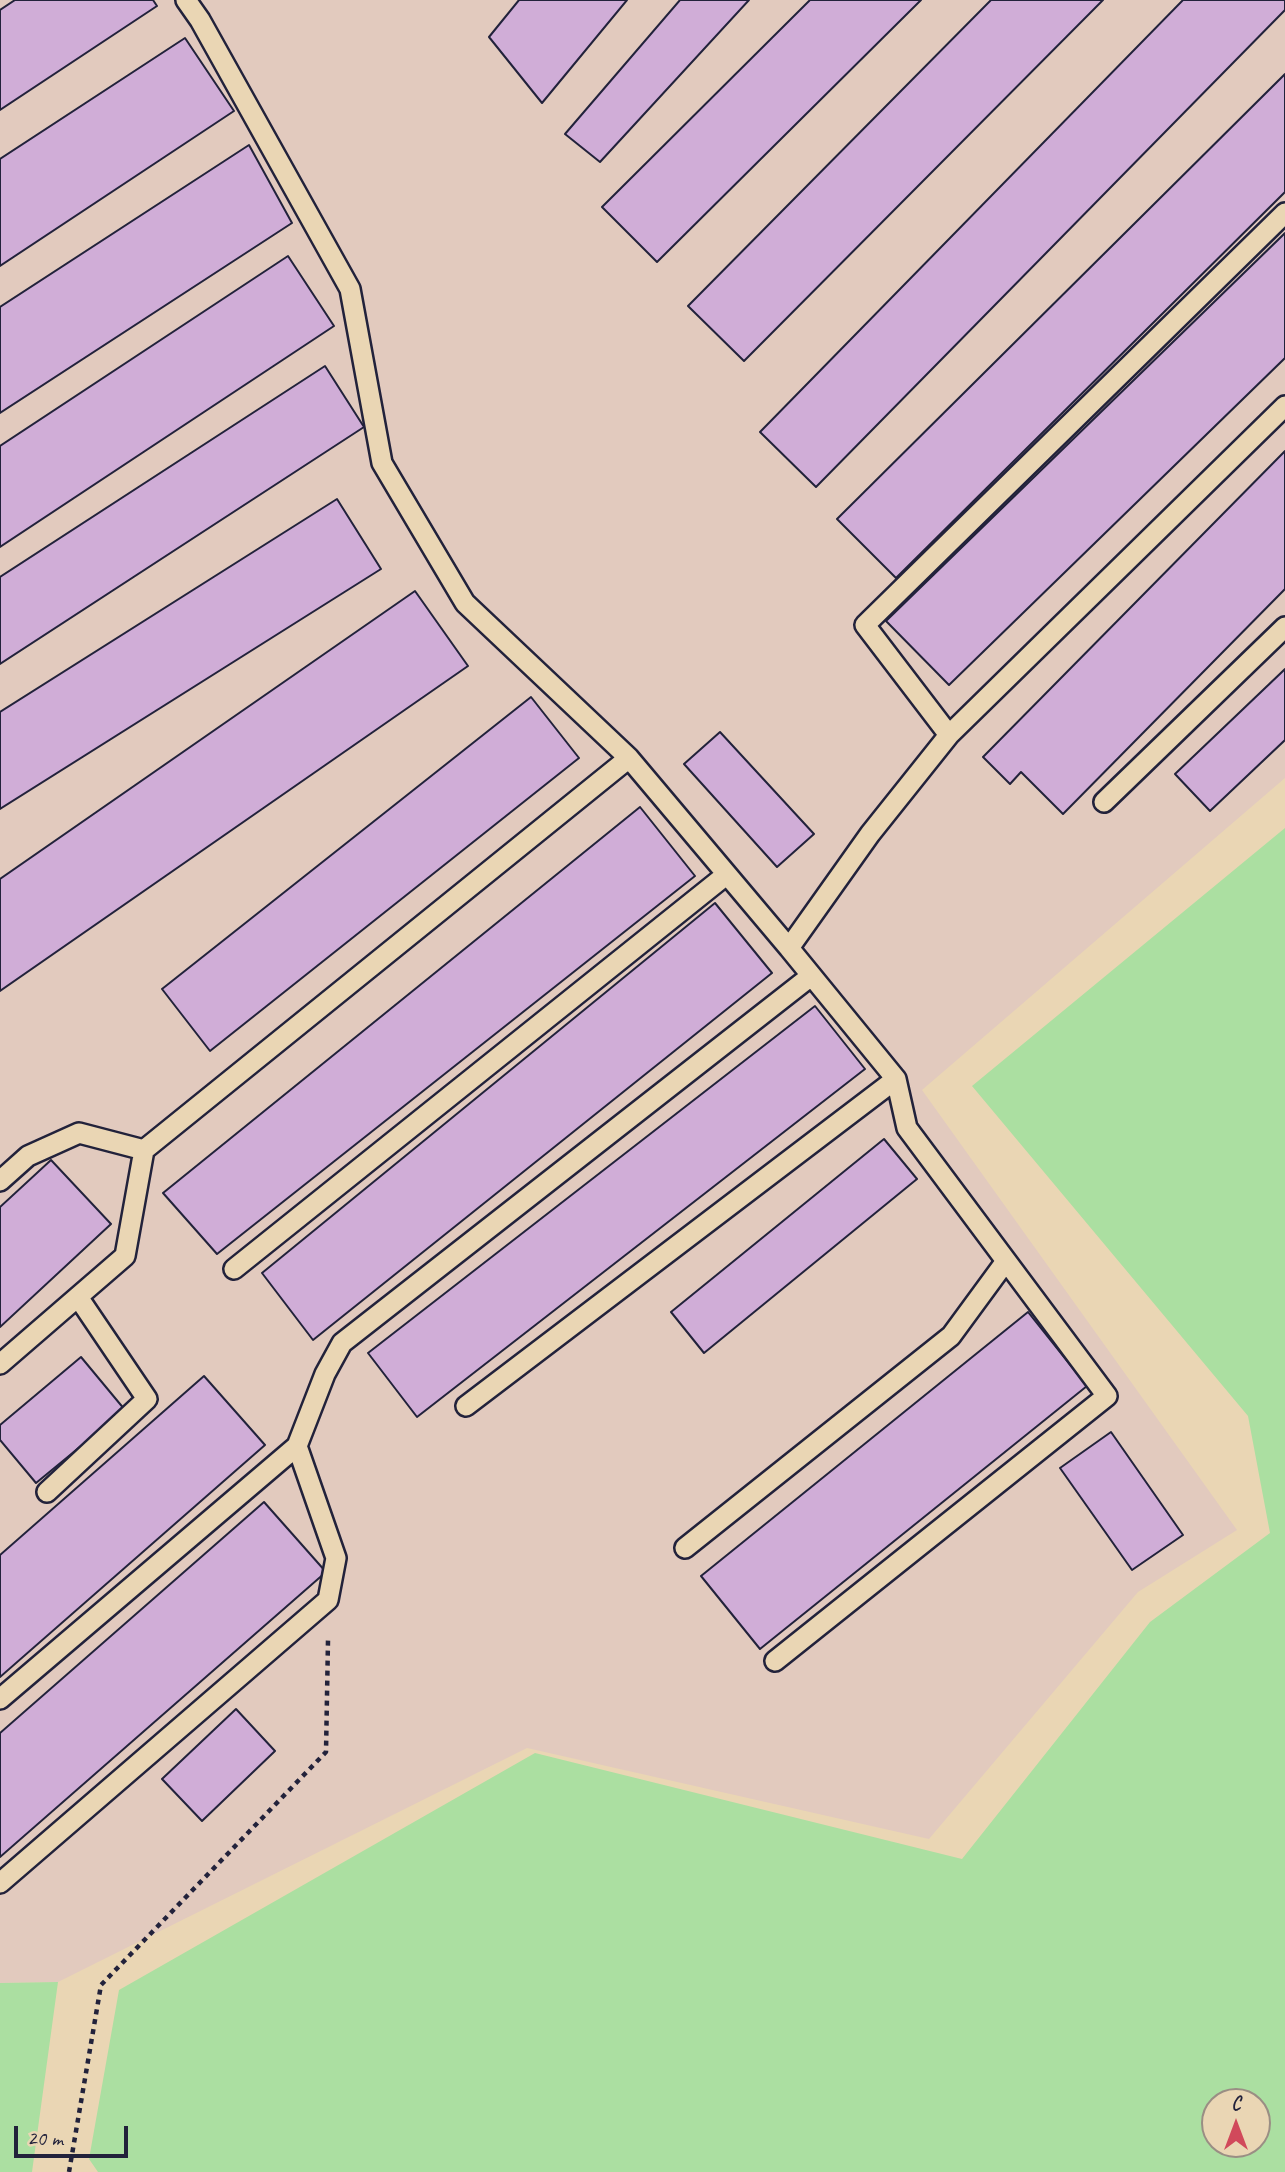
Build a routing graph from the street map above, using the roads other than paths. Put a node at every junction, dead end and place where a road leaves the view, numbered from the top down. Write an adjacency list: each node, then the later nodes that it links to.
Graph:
1 (186, 0): 6 (lane)
2 (1285, 213): 5 (lane)
3 (1285, 406): 5 (lane)
4 (1285, 627): 7 (lane)
5 (949, 736): 9 (lane)
6 (629, 758): 8 (lane); 12 (lane)
7 (1104, 802)
8 (726, 875): 9 (lane); 15 (lane)
9 (789, 948): 10 (lane)
10 (811, 976): 11 (lane); 19 (lane)
11 (896, 1079): 14 (lane); 18 (lane)
12 (144, 1150): 13 (lane); 16 (lane)
13 (0, 1181)
14 (1006, 1261): 21 (lane); 22 (lane)
15 (234, 1269)
16 (78, 1297): 17 (lane); 20 (lane)
17 (0, 1364)
18 (466, 1406)
19 (297, 1446): 23 (lane); 24 (lane)
20 (47, 1492)
21 (685, 1548)
22 (775, 1661)
23 (0, 1699)
24 (0, 1883)

